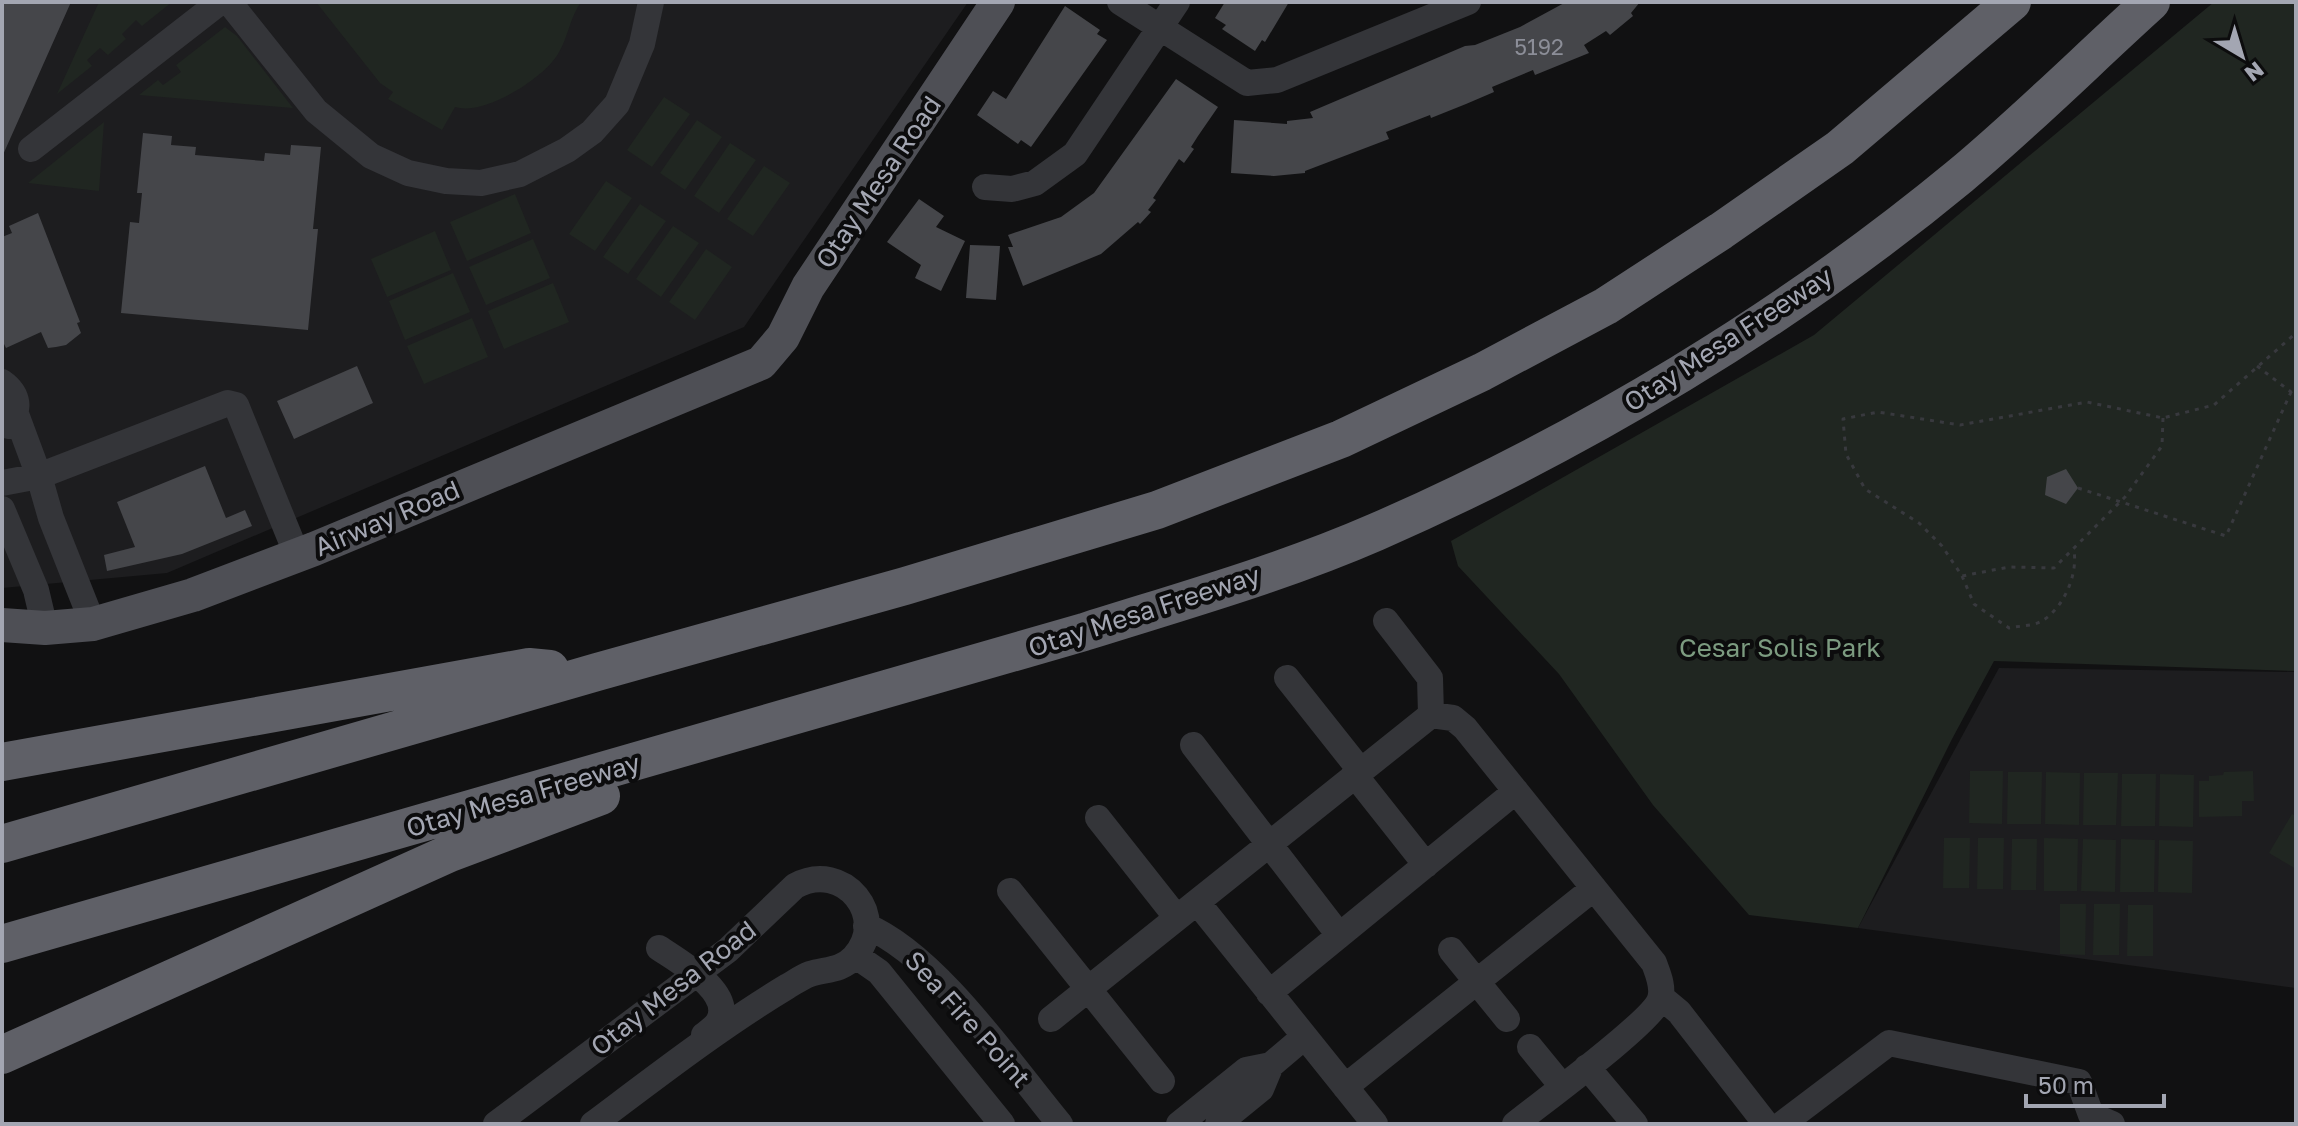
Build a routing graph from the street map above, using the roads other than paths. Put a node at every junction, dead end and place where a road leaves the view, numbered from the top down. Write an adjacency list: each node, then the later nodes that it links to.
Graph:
1 (220, 2): 11 (street)
2 (229, 2): 3 (street)
3 (651, 2)
4 (998, 2): 13 (main road, Otay Mesa Road)
5 (1120, 2): 10 (street)
6 (1177, 2): 10 (street)
7 (1468, 2): 10 (street)
8 (2012, 2): 24 (highway)
9 (2151, 2): 26 (highway, Otay Mesa Freeway)
10 (1159, 29): 12 (street)
11 (31, 149)
12 (985, 187)
13 (761, 363): 19 (main road, Airway Road)
14 (2, 382): 15 (street)
15 (9, 422): 16 (street)
16 (39, 476): 17 (street); 19 (street); 21 (street)
17 (2, 483)
18 (2, 509): 23 (street)
19 (297, 555): 21 (main road, Airway Road)
20 (1386, 621): 27 (street)
21 (93, 624): 23 (main road, Airway Road)
22 (2, 625): 23 (main road, Airway Road)
23 (45, 628)
24 (597, 672): 29 (highway); 34 (highway)
25 (1287, 678): 30 (street)
26 (873, 694): 41 (highway, Otay Mesa Freeway); 54 (highway)
27 (1431, 715): 30 (street); 31 (street)
28 (1193, 745): 33 (street)
29 (2, 762)
30 (1357, 772): 33 (street); 35 (street)
31 (1516, 791): 35 (street); 36 (street)
32 (1098, 818): 38 (street)
33 (1269, 843): 38 (street); 40 (street)
34 (2, 844)
35 (1426, 865): 40 (street)
36 (1594, 888): 45 (street); 49 (street)
37 (1010, 891): 46 (street)
38 (1187, 910): 46 (street); 47 (street)
39 (866, 926): 43 (street); 44 (street, Otay Mesa Road); 65 (street, Sea Fire Point)
40 (1339, 935): 47 (street)
41 (2, 944)
42 (1451, 950): 45 (street)
43 (856, 956): 55 (street); 64 (street, Sea Fire Point)
44 (697, 973): 48 (street, Otay Mesa Road); 48 (street); 55 (street)
45 (1477, 982): 51 (street); 60 (street)
46 (1088, 990): 50 (street); 58 (street)
47 (1269, 993): 52 (street)
48 (665, 997): 62 (street, Otay Mesa Road)
49 (1661, 997): 57 (street); 70 (street)
50 (1051, 1019)
51 (1507, 1019)
52 (1304, 1037): 56 (street); 60 (street)
53 (1530, 1047): 59 (street)
54 (2, 1055)
55 (675, 1063): 63 (street)
56 (1271, 1065): 66 (street); 67 (street)
57 (1587, 1067): 59 (street); 69 (street)
58 (1162, 1081)
59 (1562, 1086): 68 (street)
60 (1345, 1087): 61 (street)
61 (1374, 1123)
62 (496, 1124)
63 (593, 1124)
64 (1002, 1124)
65 (1060, 1124)
66 (1179, 1124)
67 (1218, 1124)
68 (1515, 1124)
69 (1635, 1124)
70 (1766, 1124)
71 (1782, 1124): 72 (street)
72 (2112, 1124)

